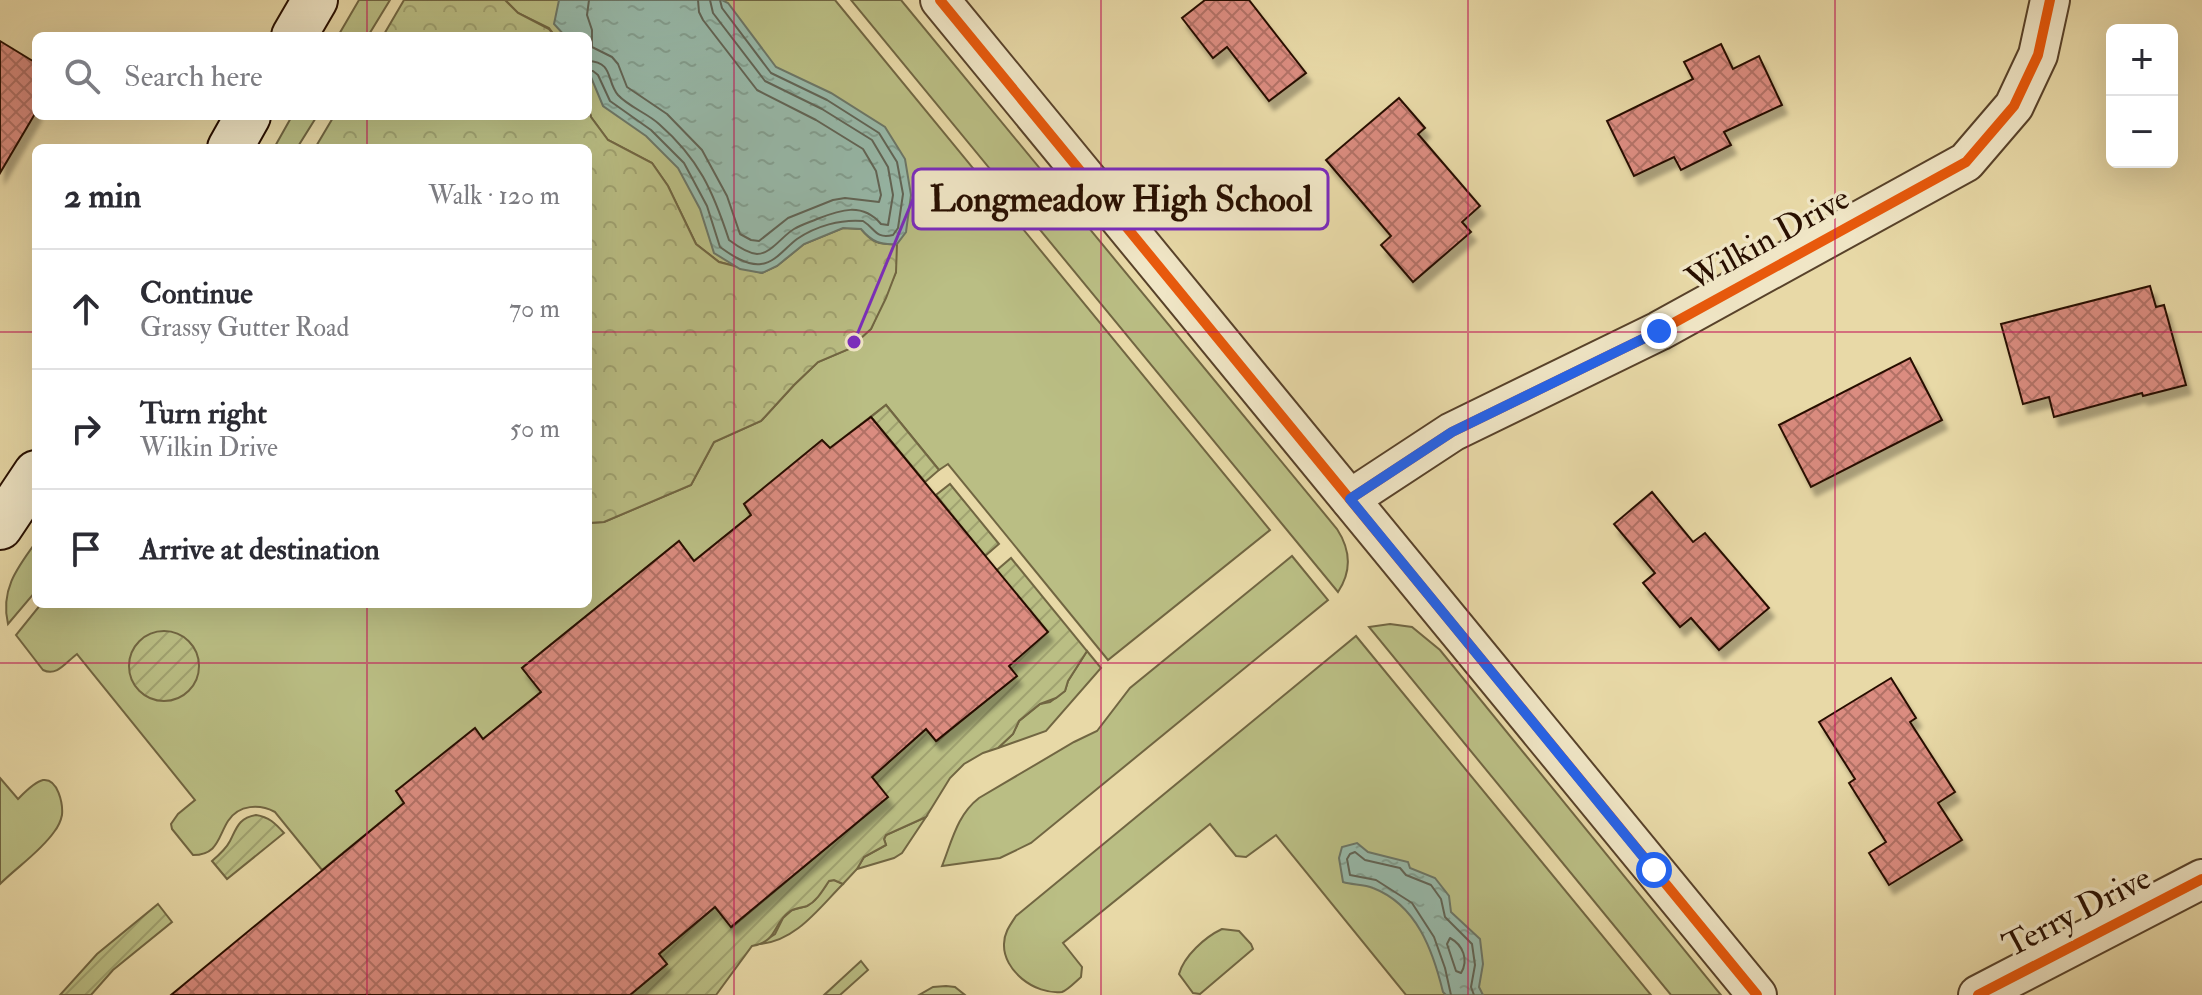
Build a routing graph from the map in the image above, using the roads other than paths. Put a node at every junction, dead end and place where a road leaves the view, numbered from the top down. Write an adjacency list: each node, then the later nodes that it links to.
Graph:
1 (315, 0): 4 (main road)
2 (940, 0): 8 (street)
3 (2050, 0): 8 (street, Wilkin Drive)
4 (296, 32)
5 (246, 120): 6 (main road)
6 (232, 144)
7 (32, 479): 9 (main road)
8 (1350, 499): 11 (street)
9 (0, 527)
10 (2202, 879): 12 (street, Terry Drive)
11 (1757, 995)
12 (1978, 995)

